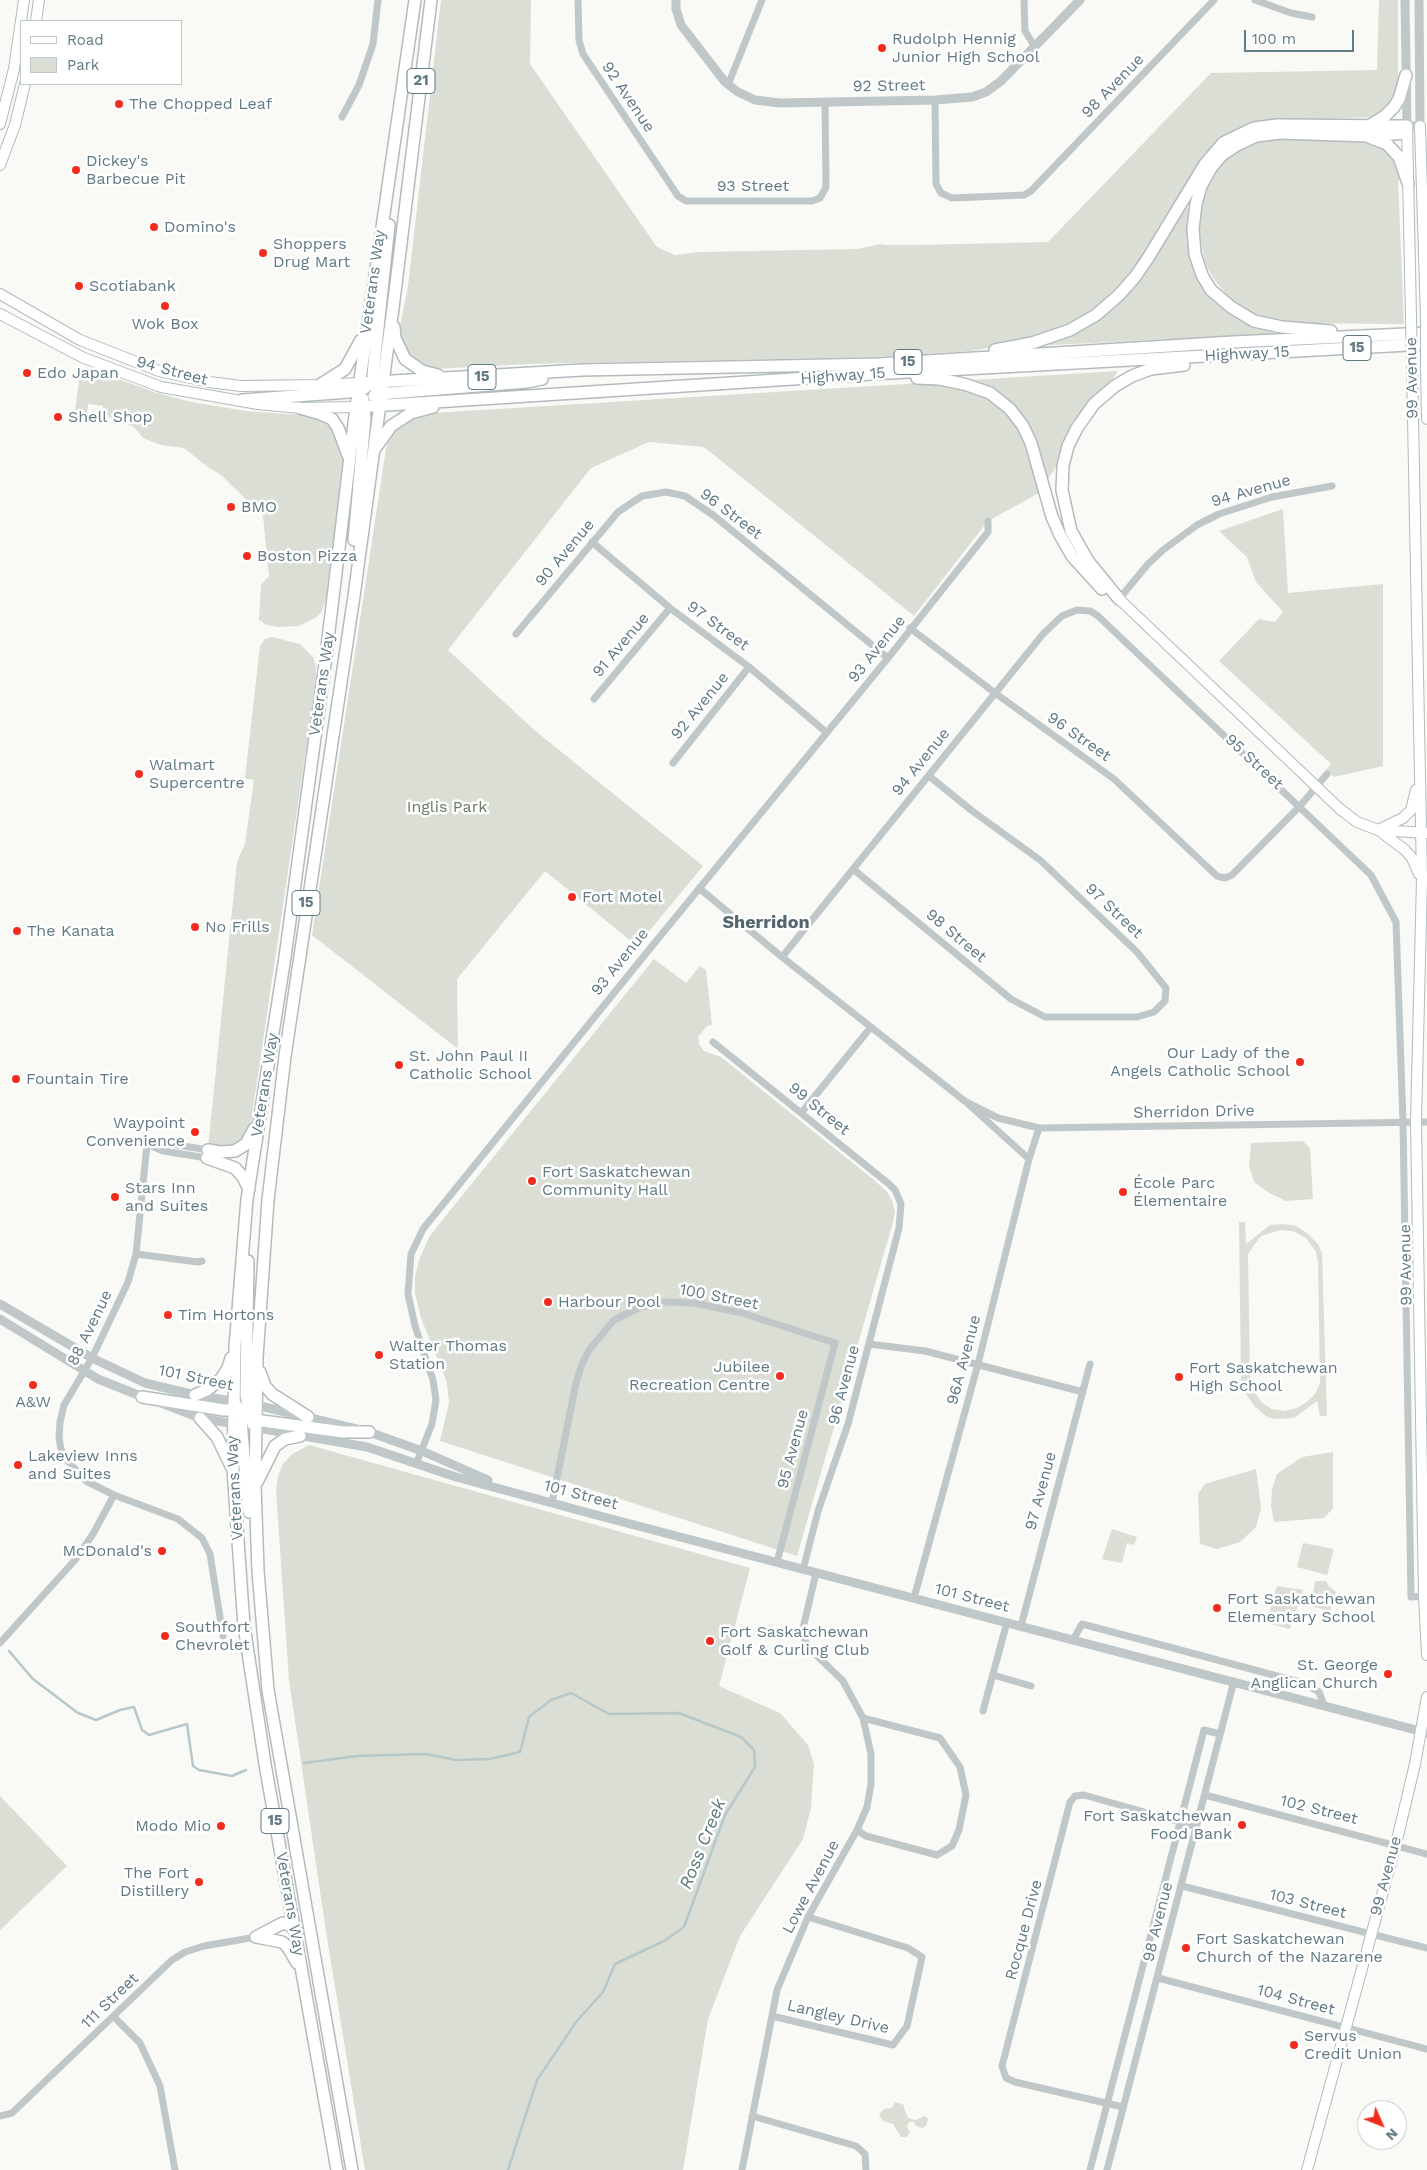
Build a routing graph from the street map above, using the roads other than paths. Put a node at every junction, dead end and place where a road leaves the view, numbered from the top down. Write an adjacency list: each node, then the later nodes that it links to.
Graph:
1 (24, 0): 16 (main road)
2 (39, 0): 17 (main road)
3 (378, 0): 25 (street)
4 (415, 0): 30 (main road, Veterans Way / 21)
5 (431, 0): 35 (main road, Veterans Way / 21)
6 (578, 0): 33 (street, 92 Avenue)
7 (676, 0): 22 (street)
8 (762, 0): 22 (street)
9 (1024, 0): 19 (street)
10 (1080, 0): 19 (street)
11 (1214, 0): 23 (street, 98 Avenue)
12 (1255, 0): 15 (street)
13 (1405, 0): 20 (street, 99 Avenue)
14 (1419, 0): 27 (street, 99 Avenue)
15 (1312, 17)
16 (21, 20)
17 (36, 20)
18 (20, 28): 26 (main road)
19 (1035, 47): 23 (street, 92 Street)
20 (1406, 75): 28 (street, 99 Avenue); 29 (main road)
21 (25, 85): 31 (main road)
22 (728, 85): 24 (street, 92 Street)
23 (935, 100): 24 (street, 92 Street)
24 (825, 102): 33 (street, 93 Street)
25 (342, 117)
26 (0, 124)
27 (1424, 128): 28 (street); 43 (main road, 99 Avenue, bridge)
28 (1407, 130): 29 (main road); 32 (main road, 99 Avenue)
29 (1367, 131): 32 (main road); 39 (main road); 42 (main road)
30 (391, 158): 37 (main road, Veterans Way / 21); 49 (main road)
31 (0, 165)
32 (1408, 183): 75 (main road, 99 Avenue, bridge)
33 (682, 199)
34 (0, 294): 47 (main road, 94 Street)
35 (393, 308): 46 (main road); 49 (main road, Veterans Way / 21)
36 (0, 314): 50 (main road, 94 Street)
37 (367, 327): 47 (main road); 48 (main road, Veterans Way / 21)
38 (1427, 333): 39 (main road, Highway 15)
39 (1368, 336): 42 (main road, Highway 15 / 15)
40 (1427, 344): 41 (main road, Highway 15 / 15)
41 (1288, 352): 45 (main road, Highway 15 / 15); 62 (main road)
42 (939, 360): 44 (main road, Highway 15 / 15)
43 (1426, 366): 54 (main road, 99 Avenue)
44 (582, 370): 46 (main road, Highway 15 / 15); 49 (main road)
45 (870, 374): 51 (main road, Highway 15 / 15); 62 (main road)
46 (459, 378): 49 (main road, Highway 15 / 15)
47 (320, 385): 48 (main road, 94 Street)
48 (360, 387): 49 (main road); 50 (main road); 52 (main road, Veterans Way / 15)
49 (378, 390): 51 (main road, Highway 15 / 15); 52 (main road, 15); 55 (main road, Veterans Way / 15)
50 (242, 400): 53 (main road, 94 Street)
51 (452, 401): 55 (main road)
52 (361, 405): 53 (main road, 94 Street); 56 (main road, Veterans Way / 15); 61 (main road)
53 (300, 408): 56 (main road)
54 (1427, 419)
55 (373, 452): 61 (main road, Veterans Way / 15)
56 (350, 463): 88 (main road, Veterans Way / 15)
57 (1332, 486): 62 (street, 94 Avenue)
58 (642, 496): 60 (street, 90 Avenue); 67 (street, 96 Street)
59 (988, 521): 65 (street, 93 Avenue)
60 (592, 542): 63 (street, 97 Street); 66 (street, 90 Avenue)
61 (354, 596): 107 (main road, Veterans Way / 15)
62 (1119, 599): 76 (main road, 95 Street)
63 (670, 608): 68 (street, 97 Street); 70 (street, 91 Avenue)
64 (1096, 614): 69 (street, 94 Avenue); 77 (street, 95 Street)
65 (910, 628): 67 (street, 93 Avenue); 69 (street, 96 Street)
66 (516, 634)
67 (888, 658): 71 (street, 93 Avenue)
68 (749, 667): 71 (street, 97 Street); 72 (street, 92 Avenue)
69 (995, 693): 74 (street, 94 Avenue); 77 (street, 96 Street)
70 (594, 699)
71 (826, 732): 82 (street, 93 Avenue)
72 (672, 763)
73 (1327, 774): 76 (street)
74 (928, 776): 80 (street, 94 Avenue); 85 (street, 97 Street)
75 (1419, 780): 78 (main road); 79 (main road, 99 Avenue)
76 (1315, 787): 77 (street); 78 (main road, 95 Street)
77 (1300, 806): 83 (street, 95 Street)
78 (1378, 830): 79 (main road, 95 Street); 81 (main road)
79 (1424, 833): 81 (main road, 99 Avenue)
80 (853, 869): 84 (street, 94 Avenue); 85 (street, 98 Street)
81 (1422, 879): 92 (main road, 99 Avenue)
82 (699, 888): 84 (street, Sherridon Drive); 121 (street, 93 Avenue)
83 (1396, 922): 91 (street, 99 Avenue)
84 (782, 957): 86 (street, Sherridon Drive)
85 (1045, 1017)
86 (871, 1027): 89 (street, Sherridon Drive); 90 (street)
87 (713, 1042): 90 (street, 99 Street)
88 (262, 1100): 95 (main road); 97 (main road, Veterans Way / 15)
89 (966, 1102): 94 (street, Sherridon Drive); 96 (street, Sherridon Drive)
90 (802, 1112): 98 (street, 99 Street)
91 (1403, 1122): 92 (street, Sherridon Drive); 94 (street, Sherridon Drive); 132 (street, 99 Avenue)
92 (1416, 1122): 93 (street, Sherridon Drive); 115 (main road, 99 Avenue)
93 (1427, 1122)
94 (1040, 1128): 96 (street, 96A Avenue)
95 (207, 1154): 97 (main road); 100 (street, 88 Avenue)
96 (1029, 1159): 109 (street, 96A Avenue)
97 (249, 1189): 99 (main road, Veterans Way / 15)
98 (901, 1204): 105 (street, 96 Avenue)
99 (244, 1223): 106 (main road, Veterans Way / 15); 116 (main road)
100 (136, 1254): 101 (street); 108 (street, 88 Avenue)
101 (202, 1261)
102 (0, 1304): 108 (street, 101 Street)
103 (0, 1319): 111 (street, 101 Street)
104 (835, 1342): 127 (street, 100 Street); 128 (street, 95 Avenue)
105 (869, 1344): 109 (street); 129 (street, 96 Avenue)
106 (235, 1347): 113 (main road); 116 (main road, Veterans Way / 15)
107 (257, 1357): 116 (main road, Veterans Way / 15); 117 (main road)
108 (92, 1358): 111 (street, 88 Avenue); 113 (street, 101 Street)
109 (978, 1364): 112 (street); 133 (street, 96A Avenue)
110 (1090, 1364): 112 (street, 97 Avenue)
111 (85, 1371): 114 (street, 101 Street); 126 (street, 88 Avenue)
112 (1083, 1392): 135 (street, 97 Avenue)
113 (195, 1395): 116 (street, 101 Street)
114 (142, 1397): 116 (main road); 118 (street, 101 Street)
115 (1424, 1412): 132 (main road, 99 Avenue)
116 (244, 1414): 117 (street, 101 Street); 118 (street, 101 Street); 119 (main road); 120 (street, 101 Street); 123 (main road, Veterans Way / 15); 124 (main road, Veterans Way / 15); 130 (main road)
117 (308, 1417): 119 (street, 101 Street)
118 (200, 1418): 123 (main road)
119 (369, 1432): 121 (street, 101 Street)
120 (300, 1436): 122 (street, 101 Street); 124 (main road)
121 (422, 1451): 122 (street, 93 Avenue); 125 (street, 101 Street)
122 (416, 1464): 125 (street, 101 Street)
123 (233, 1469): 157 (main road, Veterans Way / 15)
124 (255, 1486): 130 (main road, Veterans Way / 15)
125 (510, 1491): 127 (street, 101 Street)
126 (114, 1495): 136 (street, 88 Avenue); 138 (street)
127 (552, 1503): 128 (street, 101 Street)
128 (777, 1562): 129 (street, 101 Street)
129 (803, 1570): 131 (street, 101 Street)
130 (258, 1571): 160 (main road, Veterans Way / 15)
131 (816, 1574): 133 (street, 101 Street); 146 (street, Lowe Avenue)
132 (1425, 1596): 139 (main road, 99 Avenue)
133 (914, 1598): 134 (street, 101 Street)
134 (1007, 1622): 135 (street, 101 Street); 140 (street)
135 (1021, 1626): 137 (street, 101 Street)
136 (223, 1636)
137 (1073, 1640): 141 (street, 101 Street); 144 (street)
138 (0, 1643)
139 (1427, 1655)
140 (993, 1675): 142 (street); 145 (street)
141 (1234, 1681): 144 (street, 101 Street); 148 (street, 98 Avenue)
142 (1031, 1686)
143 (1427, 1697): 147 (main road, 99 Avenue)
144 (1324, 1705): 147 (street, 101 Street)
145 (983, 1712)
146 (863, 1718): 152 (street, Lowe Avenue); 152 (street)
147 (1424, 1732): 153 (main road, 99 Avenue)
148 (1220, 1734): 149 (street, 98 Avenue); 150 (street)
149 (1205, 1795): 151 (street, 98 Avenue); 153 (street, 102 Street)
150 (1180, 1822): 151 (street, Rocque Drive); 168 (street); 168 (street, Rocque Drive)
151 (1197, 1827): 155 (street, 98 Avenue)
152 (857, 1830): 156 (street, Lowe Avenue)
153 (1396, 1844): 154 (street, 102 Street); 158 (main road, 99 Avenue)
154 (1427, 1854)
155 (1182, 1886): 158 (street, 103 Street); 163 (street, 98 Avenue)
156 (808, 1918): 164 (street, Lowe Avenue); 164 (street, Langley Drive)
157 (295, 1930): 159 (main road); 160 (main road); 162 (main road, Veterans Way / 15)
158 (1371, 1934): 161 (street, 103 Street); 166 (main road, 99 Avenue)
159 (256, 1937): 162 (main road); 165 (street, 111 Street)
160 (311, 1940): 174 (main road, Veterans Way / 15)
161 (1427, 1948)
162 (302, 1973): 173 (main road, Veterans Way / 15)
163 (1158, 1978): 166 (street, 104 Street); 169 (street, 98 Avenue)
164 (772, 2016): 171 (street, Lowe Avenue)
165 (114, 2017): 170 (street, 111 Street); 172 (street)
166 (1345, 2026): 167 (street, 104 Street); 179 (main road, 99 Avenue)
167 (1427, 2049)
168 (1107, 2103): 169 (street, Rocque Drive); 177 (street)
169 (1123, 2107): 178 (street, 98 Avenue)
170 (0, 2116)
171 (752, 2116): 175 (street, Lowe Avenue); 176 (street)
172 (175, 2170)
173 (337, 2170)
174 (352, 2170)
175 (742, 2170)
176 (866, 2170)
177 (1090, 2170)
178 (1107, 2170)
179 (1307, 2170)

